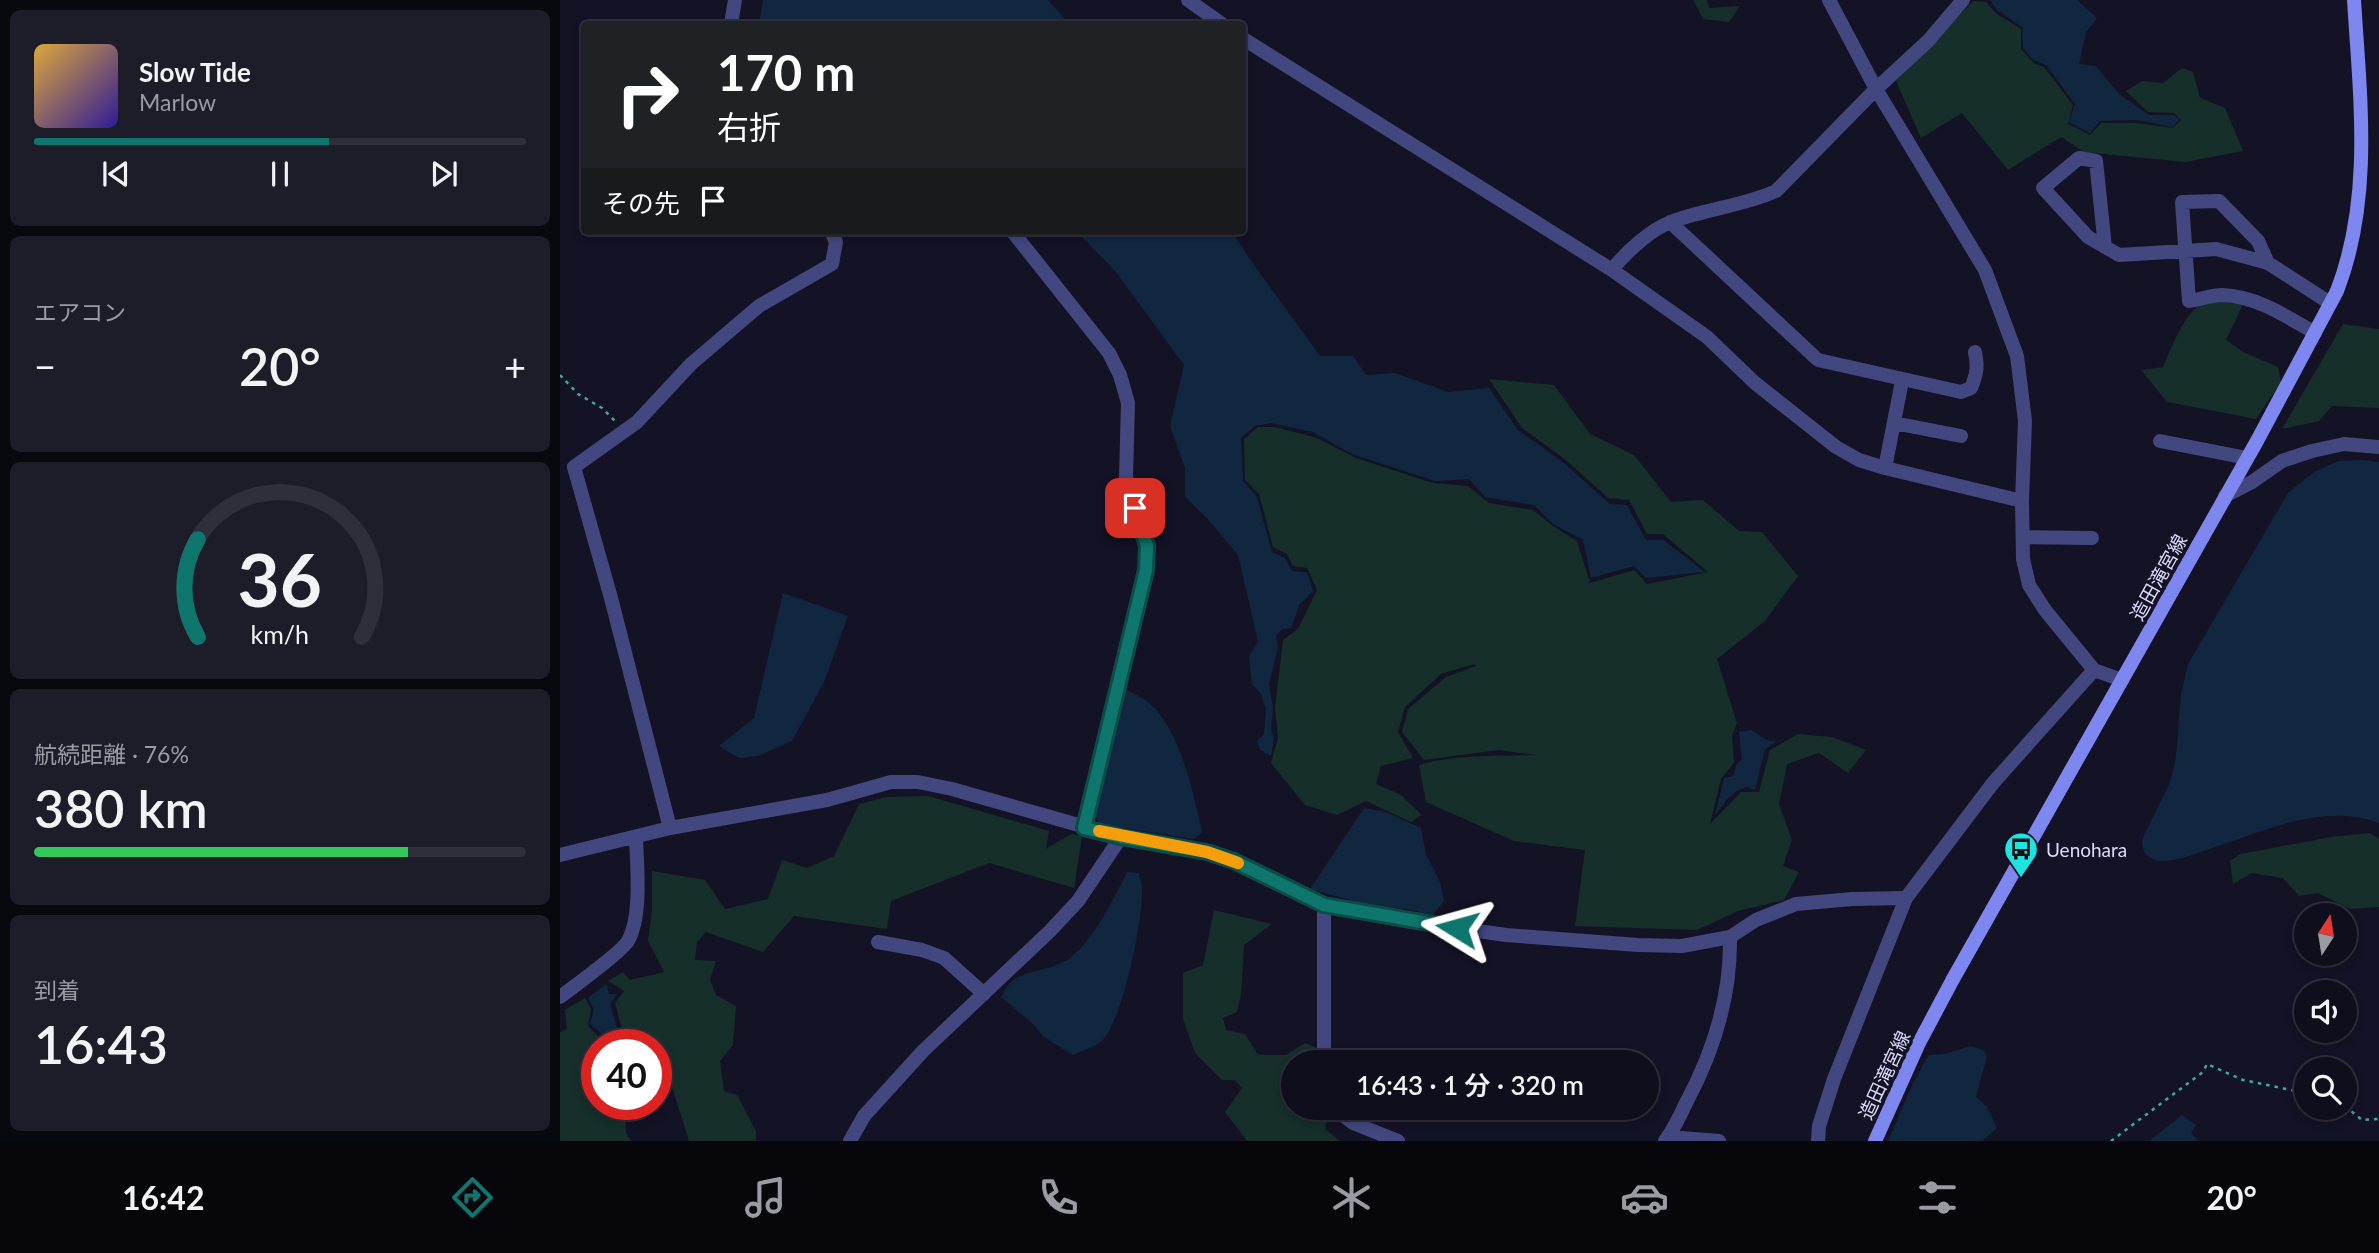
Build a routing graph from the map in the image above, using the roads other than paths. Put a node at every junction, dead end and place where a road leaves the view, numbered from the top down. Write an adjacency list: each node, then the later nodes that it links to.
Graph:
1 (735, 0): 6 (street)
2 (1188, 0): 7 (street)
3 (1829, 0): 9 (street)
4 (1964, 0): 9 (street)
5 (2354, 0): 17 (main road, 造田滝宮線)
6 (732, 21)
7 (1218, 21)
8 (1246, 41): 16 (street)
9 (1876, 89): 10 (street); 28 (street)
10 (1670, 222): 16 (street); 19 (street)
11 (833, 235): 33 (street)
12 (1015, 235): 34 (street)
13 (2105, 247): 13 (street); 14 (street)
14 (2185, 251): 15 (street); 15 (street); 18 (street)
15 (2268, 263): 17 (street)
16 (1612, 270): 26 (street)
17 (2330, 303): 18 (main road, 造田滝宮線)
18 (2315, 332): 25 (main road, 造田滝宮線)
19 (1975, 352)
20 (1901, 386): 21 (street)
21 (1894, 423): 22 (street); 26 (street)
22 (1961, 436)
23 (2160, 441): 25 (street)
24 (2379, 447): 27 (street)
25 (2247, 458): 27 (main road, 造田滝宮線)
26 (1885, 468): 28 (street)
27 (2225, 496): 32 (main road, 造田滝宮線)
28 (2022, 500): 29 (street)
29 (2023, 537): 30 (street); 31 (street)
30 (2092, 538)
31 (2094, 670): 32 (street); 38 (street)
32 (2122, 680): 51 (main road, 造田滝宮線)
33 (670, 828): 34 (street); 36 (street)
34 (1084, 828): 35 (street)
35 (1121, 837): 39 (street); 42 (street)
36 (636, 838): 37 (street); 43 (street)
37 (560, 855)
38 (1906, 898): 40 (street); 50 (street)
39 (1324, 905): 40 (street); 44 (street)
40 (1730, 937): 46 (street)
41 (878, 942): 42 (street)
42 (984, 994): 47 (street)
43 (560, 997)
44 (1324, 1050)
45 (1349, 1120): 48 (street)
46 (1667, 1139): 49 (street)
47 (850, 1141)
48 (1398, 1141)
49 (1719, 1141)
50 (1818, 1141)
51 (1875, 1141)

